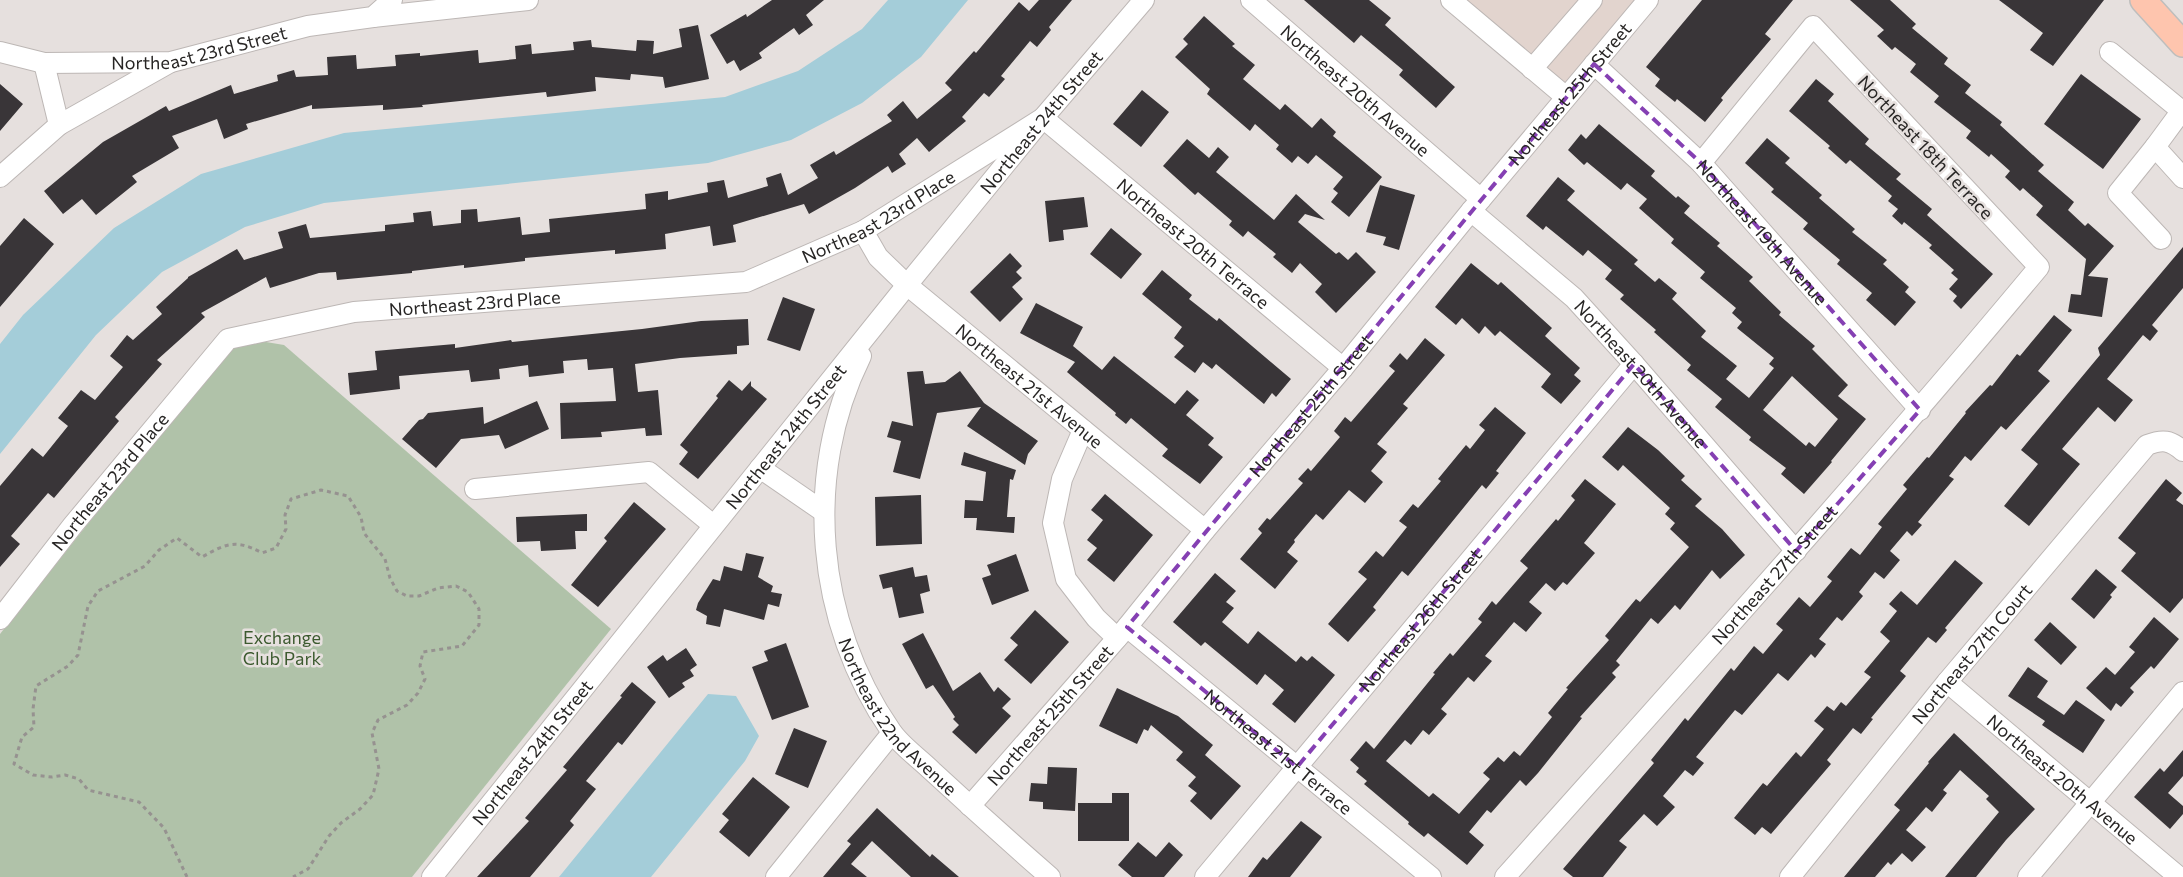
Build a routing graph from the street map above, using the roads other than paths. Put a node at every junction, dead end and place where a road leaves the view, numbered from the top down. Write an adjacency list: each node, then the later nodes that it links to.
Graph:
1 (392, 0): 10 (street)
2 (528, 0): 9 (street, Northeast 23rd Street)
3 (1144, 0): 20 (street, Northeast 24th Street)
4 (1251, 0): 26 (street, Northeast 20th Avenue)
5 (1451, 0): 17 (street)
6 (1592, 0): 17 (street)
7 (1648, 0): 16 (street, Northeast 25th Street)
8 (2144, 0): 11 (main road)
9 (496, 2): 10 (street, Northeast 23rd Street)
10 (372, 17): 14 (street, Northeast 23rd Street)
11 (2183, 44)
12 (0, 52): 15 (street, Northeast 23rd Street)
13 (2110, 52): 19 (street)
14 (170, 62): 15 (street, Northeast 23rd Street); 21 (street)
15 (44, 63): 21 (street)
16 (1594, 64): 18 (street, Northeast 25th Street); 23 (street, Northeast 19th Avenue)
17 (1532, 69): 18 (street)
18 (1566, 97): 26 (street, Northeast 25th Street)
19 (2183, 111): 22 (street)
20 (1043, 118): 27 (street, Northeast 23rd Place); 30 (street, Northeast 24th Street); 33 (street, Northeast 20th Terrace)
21 (59, 125): 24 (street)
22 (2155, 147): 25 (street); 28 (street)
23 (1701, 163): 29 (street, Northeast 18th Terrace); 34 (street, Northeast 19th Avenue)
24 (0, 178)
25 (2183, 178)
26 (1476, 205): 32 (street, Northeast 20th Avenue); 33 (street, Northeast 25th Street)
27 (863, 231): 30 (street, Northeast 21st Avenue); 43 (street, Northeast 23rd Place)
28 (2161, 239)
29 (2039, 267): 34 (street, Northeast 27th Street)
30 (907, 285): 31 (street, Northeast 24th Street); 35 (street, Northeast 21st Avenue)
31 (884, 315): 37 (street, Northeast 24th Street); 39 (street, Northeast 22nd Avenue)
32 (1634, 364): 42 (street, Northeast 20th Avenue); 48 (street, Northeast 26th Street)
33 (1343, 368): 41 (street, Northeast 25th Street)
34 (1920, 410): 42 (street, Northeast 27th Street)
35 (1083, 430): 41 (street, Northeast 21st Avenue); 44 (street, Northeast 21st Terrace)
36 (2183, 451): 45 (street, Northeast 27th Court)
37 (760, 468): 39 (street); 40 (street, Northeast 24th Street)
38 (475, 489): 40 (street)
39 (824, 512): 47 (street, Northeast 22nd Avenue)
40 (714, 525): 51 (street, Northeast 24th Street)
41 (1205, 530): 44 (street, Northeast 25th Street)
42 (1796, 551): 56 (street, Northeast 27th Street)
43 (0, 619)
44 (1122, 633): 48 (street, Northeast 21st Terrace); 50 (street, Northeast 25th Street)
45 (1947, 682): 49 (street, Northeast 20th Avenue); 57 (street, Northeast 27th Court)
46 (2183, 692): 49 (street)
47 (892, 733): 50 (street, Northeast 22nd Avenue); 52 (street)
48 (1297, 767): 54 (street, Northeast 26th Street); 55 (street, Northeast 21st Terrace)
49 (2091, 802): 58 (street); 59 (street, Northeast 20th Avenue)
50 (970, 806): 53 (street, Northeast 22nd Avenue)
51 (432, 877)
52 (776, 877)
53 (1050, 877)
54 (1205, 877)
55 (1431, 877)
56 (1505, 877)
57 (1790, 877)
58 (2028, 877)
59 (2179, 877)

